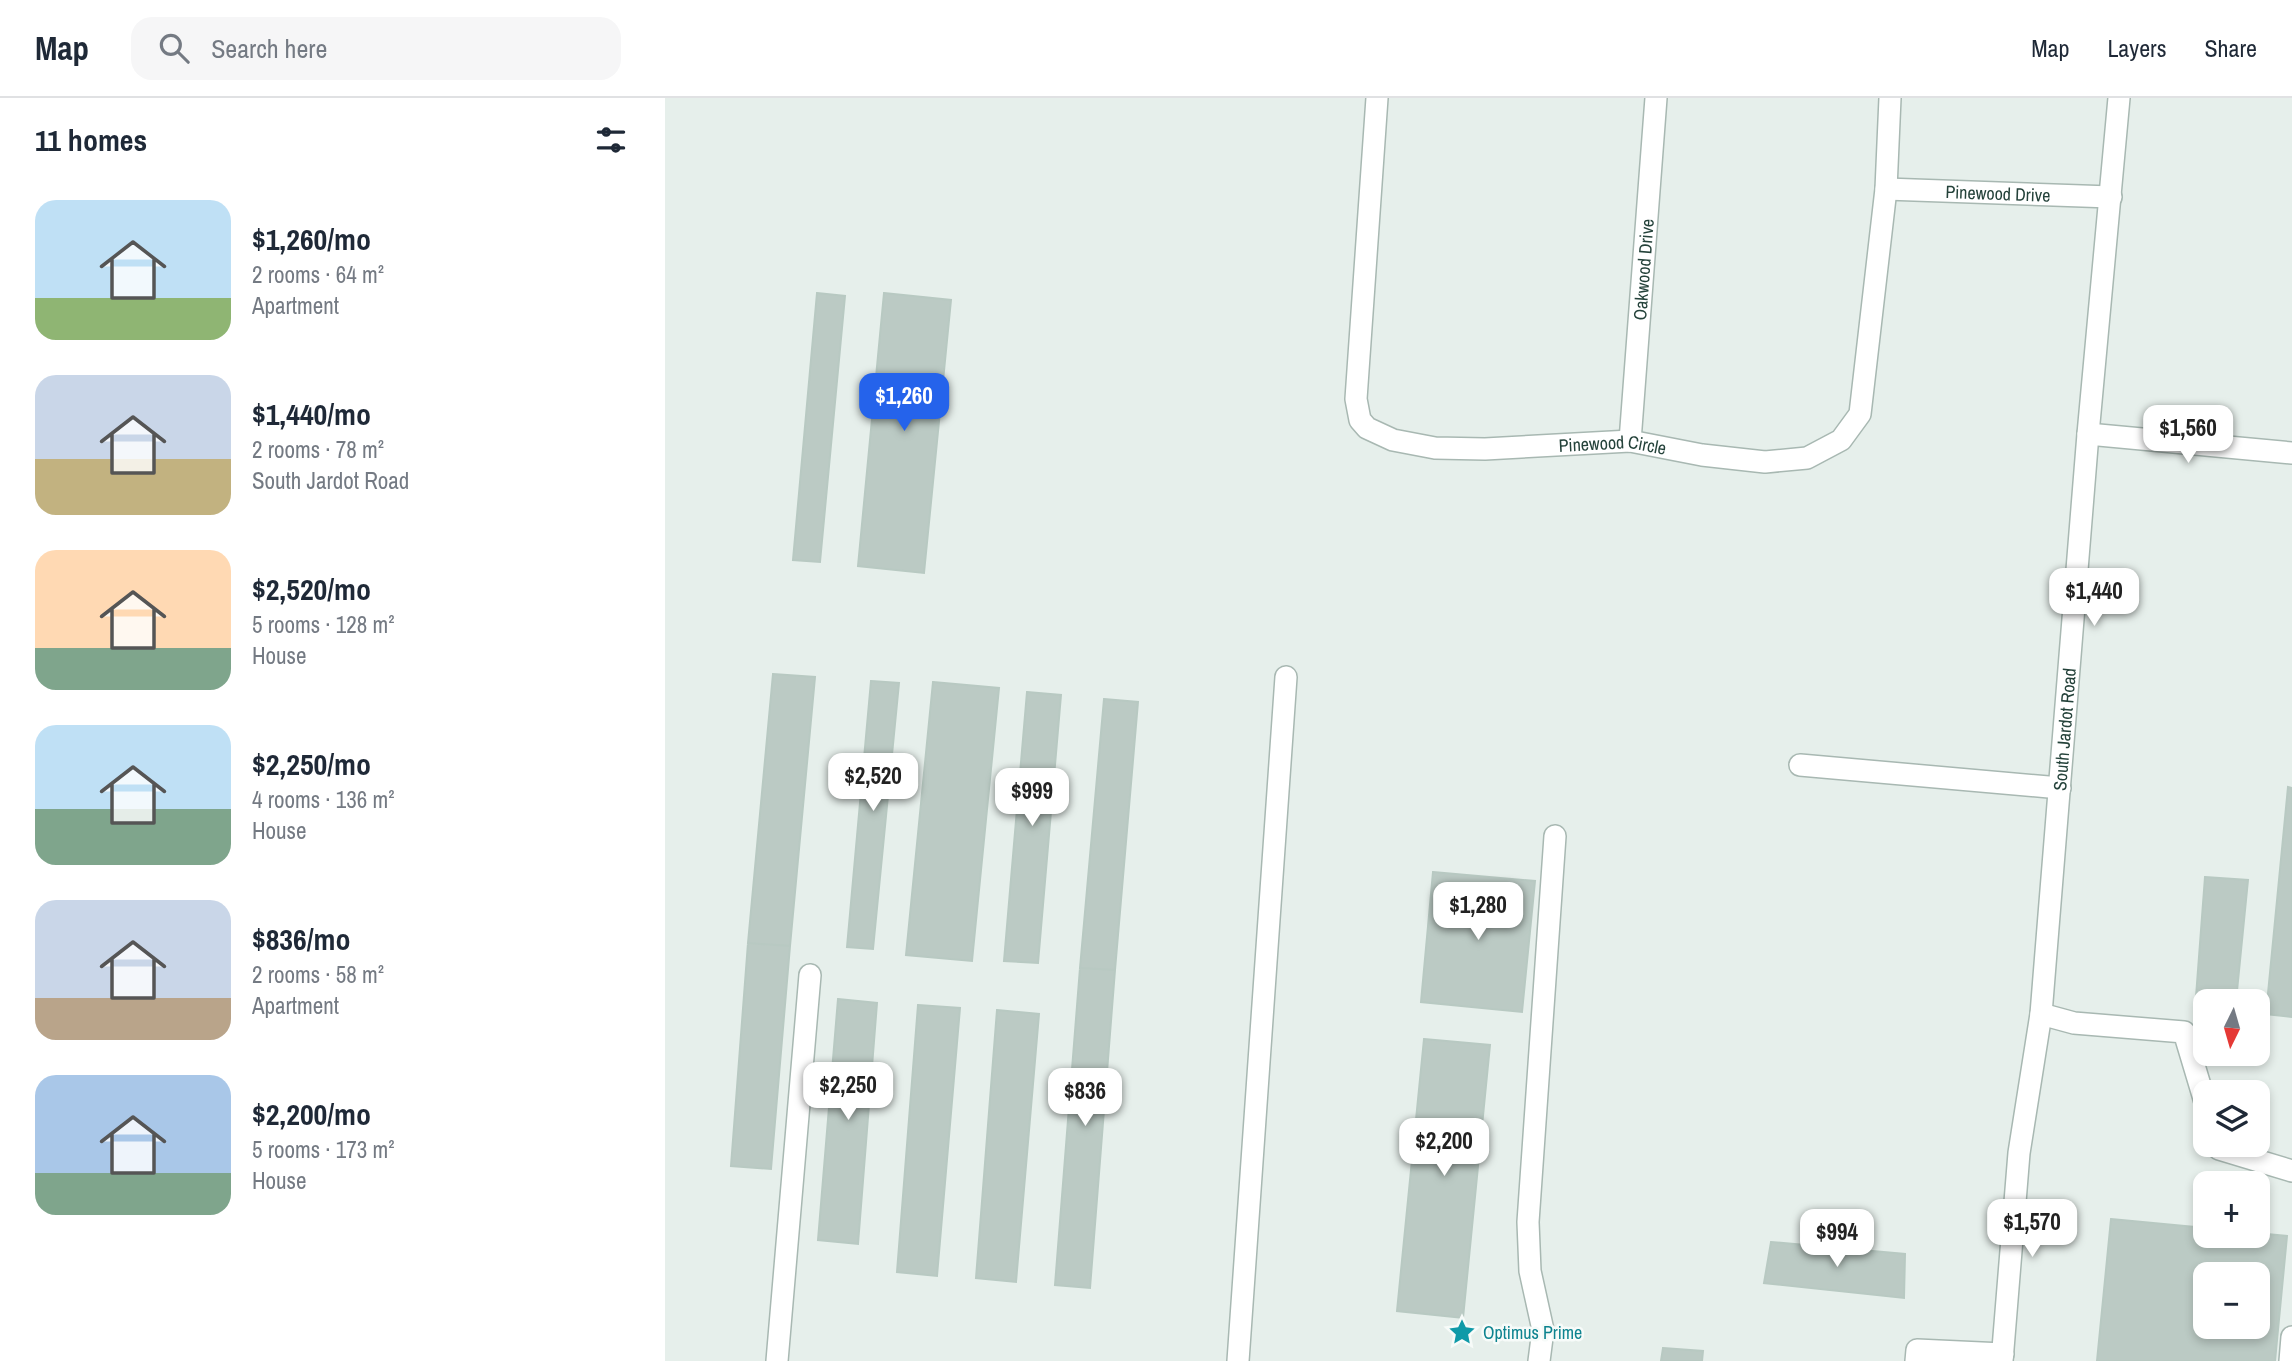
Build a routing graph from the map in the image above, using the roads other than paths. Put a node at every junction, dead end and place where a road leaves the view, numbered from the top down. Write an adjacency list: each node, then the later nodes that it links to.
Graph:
1 (1377, 98): 8 (street, Pinewood Circle)
2 (1657, 98): 8 (street, Oakwood Drive)
3 (1890, 98): 5 (street, Pinewood Circle)
4 (2119, 98): 6 (street, South Jardot Road)
5 (1886, 189): 6 (street, Pinewood Drive); 8 (street, Pinewood Circle)
6 (2111, 197): 7 (street, South Jardot Road)
7 (2088, 434): 9 (street); 12 (street, South Jardot Road)
8 (1630, 441)
9 (2292, 453)
10 (1286, 677): 22 (street)
11 (1800, 765): 12 (street)
12 (2060, 788): 15 (street, South Jardot Road)
13 (1555, 836): 23 (street)
14 (810, 975): 21 (street)
15 (2041, 1014): 16 (street); 20 (street, South Jardot Road)
16 (2198, 1080)
17 (2246, 1157): 18 (street)
18 (2292, 1171)
19 (2292, 1337): 25 (street)
20 (2003, 1357): 24 (street)
21 (778, 1361)
22 (1238, 1361)
23 (1539, 1361)
24 (1916, 1361)
25 (2290, 1361)

